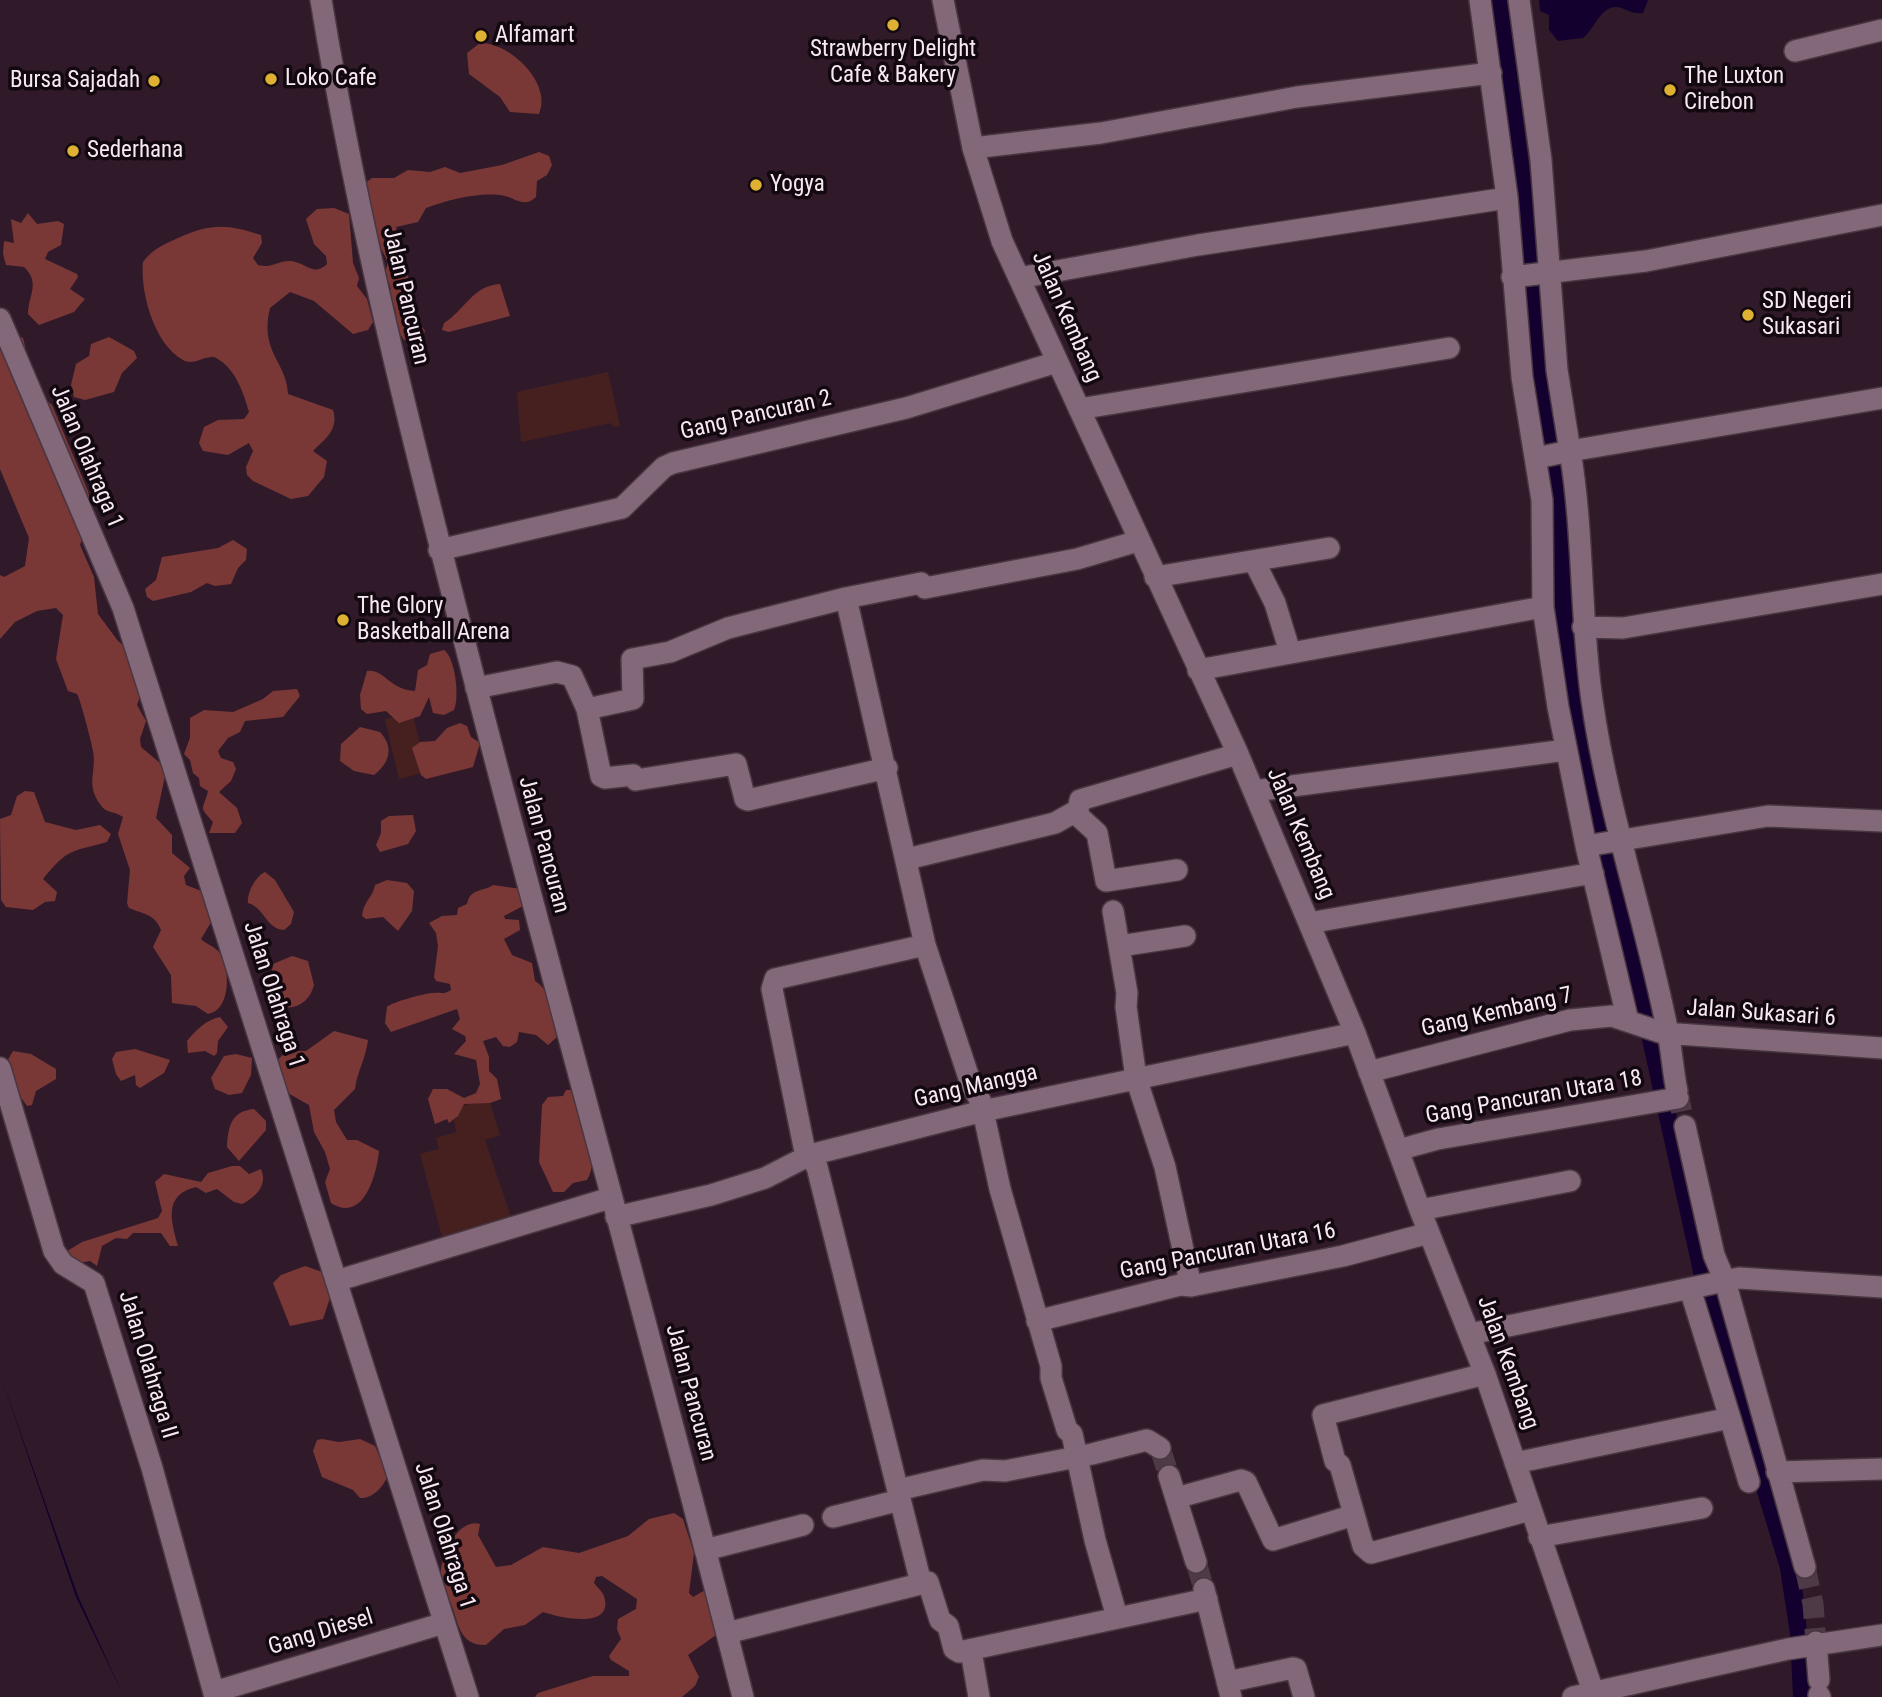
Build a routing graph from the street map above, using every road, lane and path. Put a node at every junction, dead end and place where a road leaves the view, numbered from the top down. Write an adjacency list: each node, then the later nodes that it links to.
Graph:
1 (321, 0): 25 (street, Jalan Pancuran)
2 (943, 0): 10 (street, Jalan Kembang)
3 (1480, 0): 7 (street)
4 (1519, 0): 8 (street)
5 (1882, 30): 6 (street)
6 (1795, 51)
7 (1491, 73): 9 (street); 10 (street)
8 (1531, 99): 9 (street); 13 (street)
9 (1496, 104): 11 (street)
10 (973, 148): 15 (street, Jalan Kembang)
11 (1507, 198): 14 (street); 15 (street)
12 (1882, 215): 13 (street)
13 (1545, 274): 14 (street); 21 (street)
14 (1514, 277): 22 (street)
15 (1020, 278): 18 (street, Jalan Kembang)
16 (1, 327): 71 (street, Jalan Olahraga 1)
17 (1449, 348): 20 (street)
18 (1057, 362): 20 (street, Jalan Kembang); 25 (street, Gang Pancuran 2)
19 (1882, 398): 21 (street)
20 (1079, 409): 23 (street, Jalan Kembang)
21 (1568, 452): 22 (street); 29 (street)
22 (1539, 457): 28 (street)
23 (1138, 541): 27 (street, Jalan Kembang); 31 (street)
24 (1329, 548): 26 (street)
25 (439, 550): 36 (street, Jalan Pancuran)
26 (1254, 561): 27 (street); 34 (street)
27 (1155, 577): 35 (street, Jalan Kembang)
28 (1546, 580): 29 (street); 32 (street)
29 (1579, 583): 33 (street)
30 (1882, 584): 33 (street)
31 (846, 598): 39 (street); 42 (street)
32 (1543, 607): 34 (street); 38 (street)
33 (1583, 627): 37 (street)
34 (1290, 652): 35 (street)
35 (1198, 670): 41 (street, Jalan Kembang)
36 (476, 688): 39 (street); 68 (street, Jalan Pancuran)
37 (1592, 701): 38 (street); 46 (street)
38 (1558, 707): 40 (street)
39 (587, 709): 42 (street)
40 (1566, 750): 43 (street); 47 (street)
41 (1238, 754): 43 (street, Jalan Kembang); 44 (street)
42 (887, 768): 48 (street)
43 (1254, 791): 52 (street, Jalan Kembang)
44 (1074, 812): 48 (street); 49 (street)
45 (1882, 821): 46 (street)
46 (1619, 840): 47 (street); 58 (street)
47 (1589, 846): 50 (street)
48 (907, 859): 54 (street)
49 (1177, 870)
50 (1593, 873): 52 (street); 56 (street)
51 (1113, 911): 55 (street)
52 (1309, 923): 57 (street, Jalan Kembang)
53 (1185, 936): 55 (street)
54 (925, 945): 63 (street); 66 (street)
55 (1120, 946): 62 (street)
56 (1633, 1022): 58 (street, Jalan Sukasari 6); 61 (street, Gang Kembang 7)
57 (1355, 1033): 61 (street, Jalan Kembang); 62 (street, Gang Mangga)
58 (1666, 1033): 59 (street, Jalan Sukasari 6); 65 (street, Gang Pancuran Utara 18)
59 (1882, 1048)
60 (0, 1068): 109 (street, Jalan Olahraga II)
61 (1369, 1072): 65 (street, Jalan Kembang)
62 (1136, 1078): 63 (street, Gang Mangga); 73 (street)
63 (983, 1111): 66 (street, Gang Mangga); 76 (street)
64 (1685, 1126): 72 (street)
65 (1398, 1150): 69 (street, Jalan Kembang)
66 (810, 1155): 68 (street, Gang Mangga); 89 (street)
67 (1570, 1181): 69 (street)
68 (613, 1208): 71 (street, Gang Mangga); 97 (street, Jalan Pancuran)
69 (1420, 1210): 70 (street, Jalan Kembang)
70 (1429, 1233): 73 (street, Gang Pancuran Utara 16); 77 (street, Jalan Kembang)
71 (336, 1281): 102 (street, Jalan Olahraga 1)
72 (1721, 1282): 74 (street); 75 (street); 80 (street)
73 (1191, 1286): 76 (street, Gang Pancuran Utara 16)
74 (1882, 1287)
75 (1693, 1288): 77 (street); 79 (street)
76 (1037, 1321): 83 (street)
77 (1470, 1334): 78 (street, Jalan Kembang)
78 (1485, 1374): 84 (street, Jalan Kembang); 93 (street)
79 (1730, 1418): 82 (street); 84 (street)
80 (1769, 1442): 82 (street); 86 (street)
81 (1160, 1448): 83 (street)
82 (1740, 1450): 88 (street)
83 (1076, 1456): 89 (street); 101 (street)
84 (1516, 1463): 92 (street, Jalan Kembang)
85 (1882, 1469): 86 (street)
86 (1777, 1472): 99 (street)
87 (1169, 1476): 90 (street)
88 (1749, 1482)
89 (899, 1495): 94 (street); 100 (street)
90 (1176, 1497): 93 (street); 98 (street)
91 (1702, 1508): 96 (street)
92 (1530, 1510): 93 (street); 96 (street, Jalan Kembang)
93 (1354, 1514)
94 (833, 1517)
95 (803, 1525): 97 (street)
96 (1539, 1537): 110 (street, Jalan Kembang)
97 (705, 1550): 103 (street, Jalan Pancuran)
98 (1196, 1562)
99 (1805, 1567)
100 (921, 1583): 103 (street); 106 (street)
101 (1117, 1617): 106 (street); 108 (street)
102 (444, 1623): 109 (street, Gang Diesel); 111 (street, Jalan Olahraga 1)
103 (727, 1633): 112 (street, Jalan Pancuran)
104 (1882, 1635): 105 (street)
105 (1815, 1644): 107 (street); 110 (street)
106 (971, 1651): 113 (street)
107 (1819, 1691)
108 (1226, 1692): 114 (street)
109 (215, 1695)
110 (1587, 1696)
111 (468, 1697)
112 (743, 1697)
113 (979, 1697)
114 (1304, 1697)

